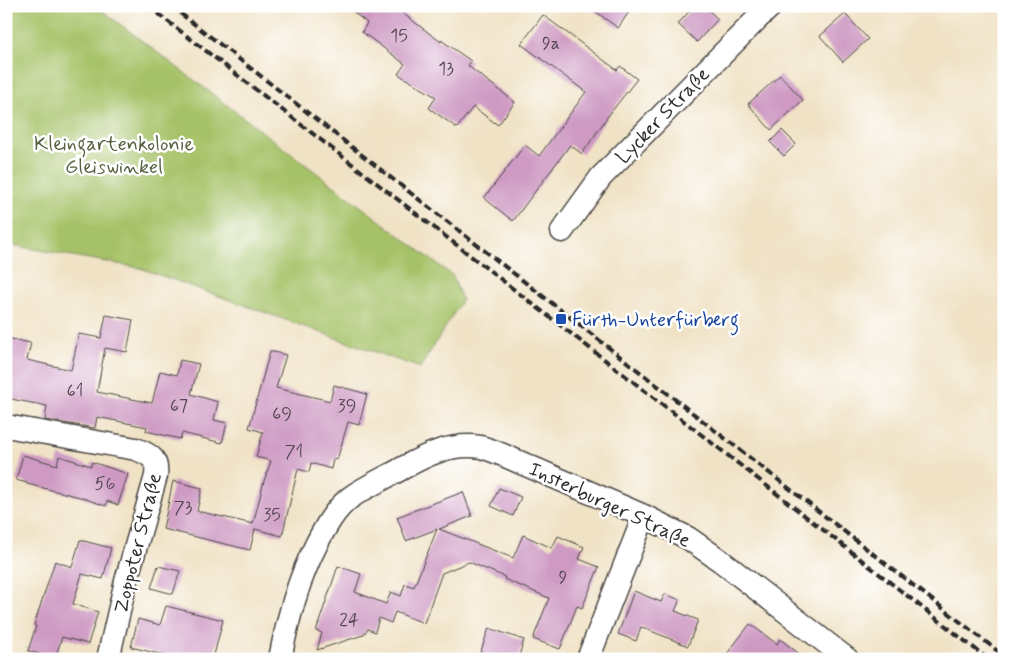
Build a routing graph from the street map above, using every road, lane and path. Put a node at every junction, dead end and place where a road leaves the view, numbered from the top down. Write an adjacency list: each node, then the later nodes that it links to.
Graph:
1 (757, 10): 2 (street, Lycker Straße)
2 (562, 231)
3 (6, 426): 5 (street, Zoppoter Straße)
4 (644, 516): 6 (street, Insterburger Straße); 7 (street); 8 (street, Insterburger Straße)
5 (108, 659)
6 (280, 659)
7 (588, 659)
8 (848, 659)

